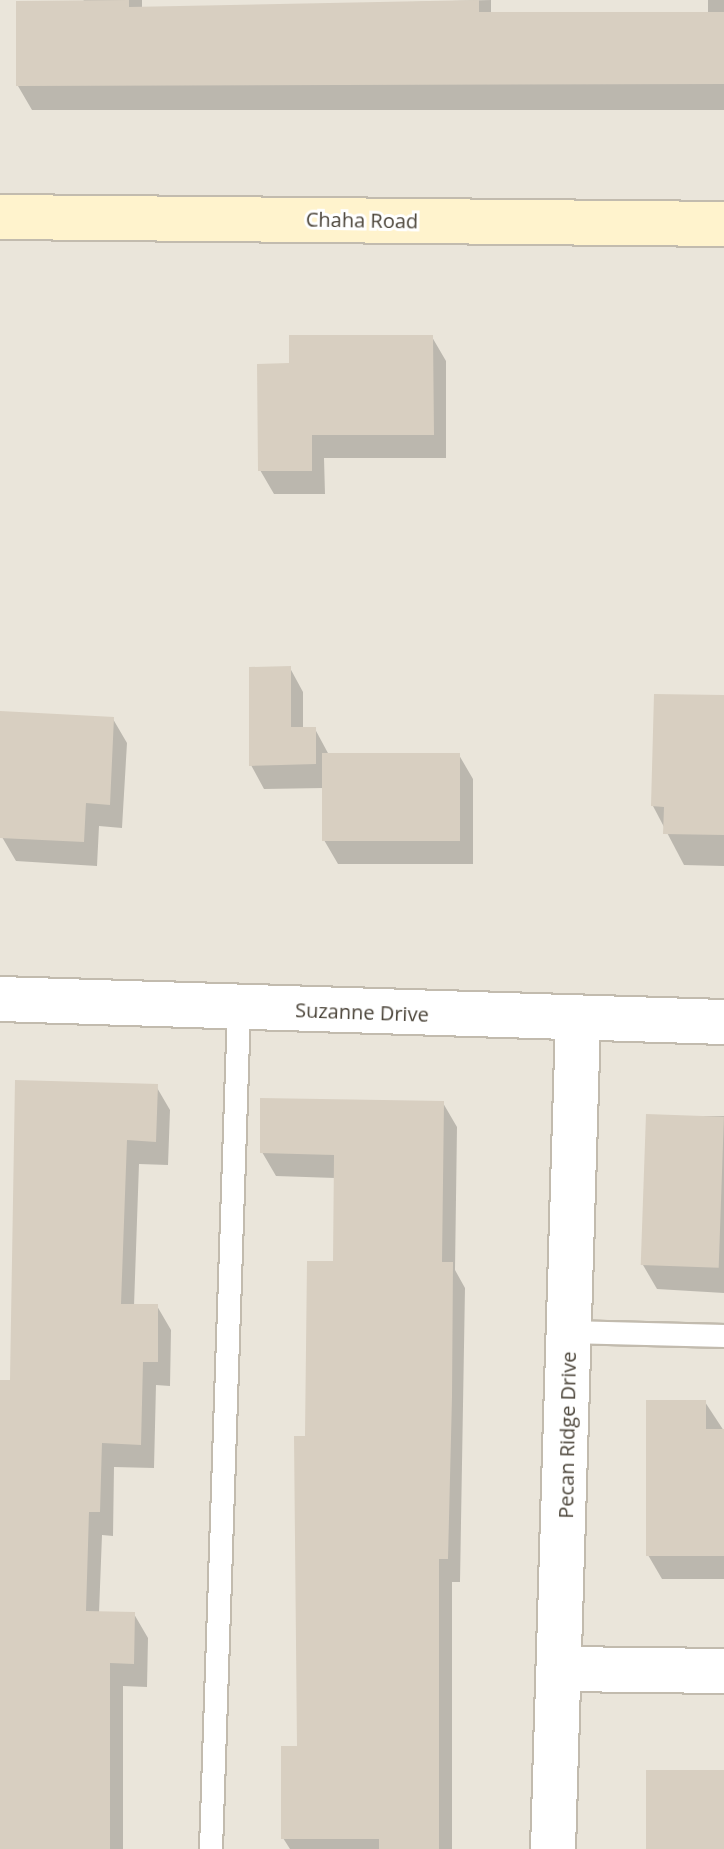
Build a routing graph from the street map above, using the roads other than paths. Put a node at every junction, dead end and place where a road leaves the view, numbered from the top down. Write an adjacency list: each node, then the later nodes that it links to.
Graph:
1 (0, 217): 2 (street, Chaha Road)
2 (724, 224)
3 (0, 999): 4 (street, Suzanne Drive)
4 (239, 1008): 5 (street, Suzanne Drive); 11 (lane)
5 (578, 1020): 6 (street, Suzanne Drive); 7 (street, Pecan Ridge Drive)
6 (724, 1022)
7 (569, 1332): 8 (lane); 9 (street, Pecan Ridge Drive)
8 (724, 1336)
9 (561, 1669): 10 (street); 12 (street, Pecan Ridge Drive)
10 (724, 1671)
11 (211, 1849)
12 (553, 1849)

